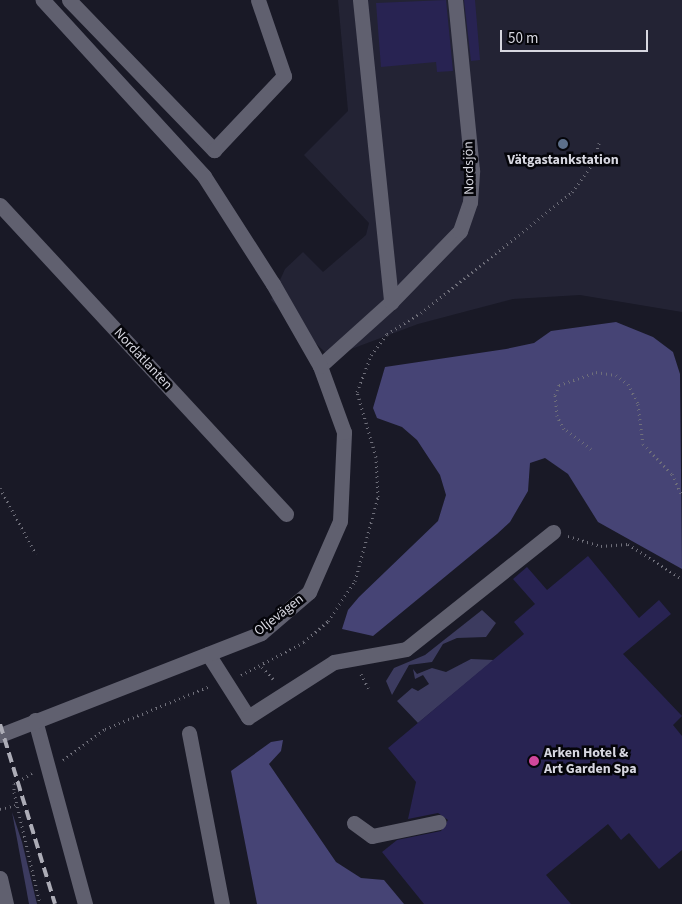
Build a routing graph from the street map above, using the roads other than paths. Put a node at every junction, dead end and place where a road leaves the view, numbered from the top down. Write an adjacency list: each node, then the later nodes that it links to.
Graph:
1 (43, 0): 8 (street, Oljevägen)
2 (69, 0): 3 (street)
3 (258, 0)
4 (360, 0): 7 (street)
5 (455, 0): 7 (street, Nordsjön)
6 (0, 205): 9 (street, Nordatlanten)
7 (391, 302): 8 (street, Nordsjön)
8 (320, 366): 11 (street, Oljevägen)
9 (286, 514)
10 (553, 532): 11 (street)
11 (208, 654): 12 (street, Oljevägen)
12 (35, 720): 14 (street, Oljevägen); 19 (street)
13 (190, 733): 20 (street)
14 (0, 735)
15 (439, 822): 16 (street)
16 (354, 823)
17 (0, 878): 18 (street)
18 (6, 904)
19 (85, 904)
20 (222, 904)

